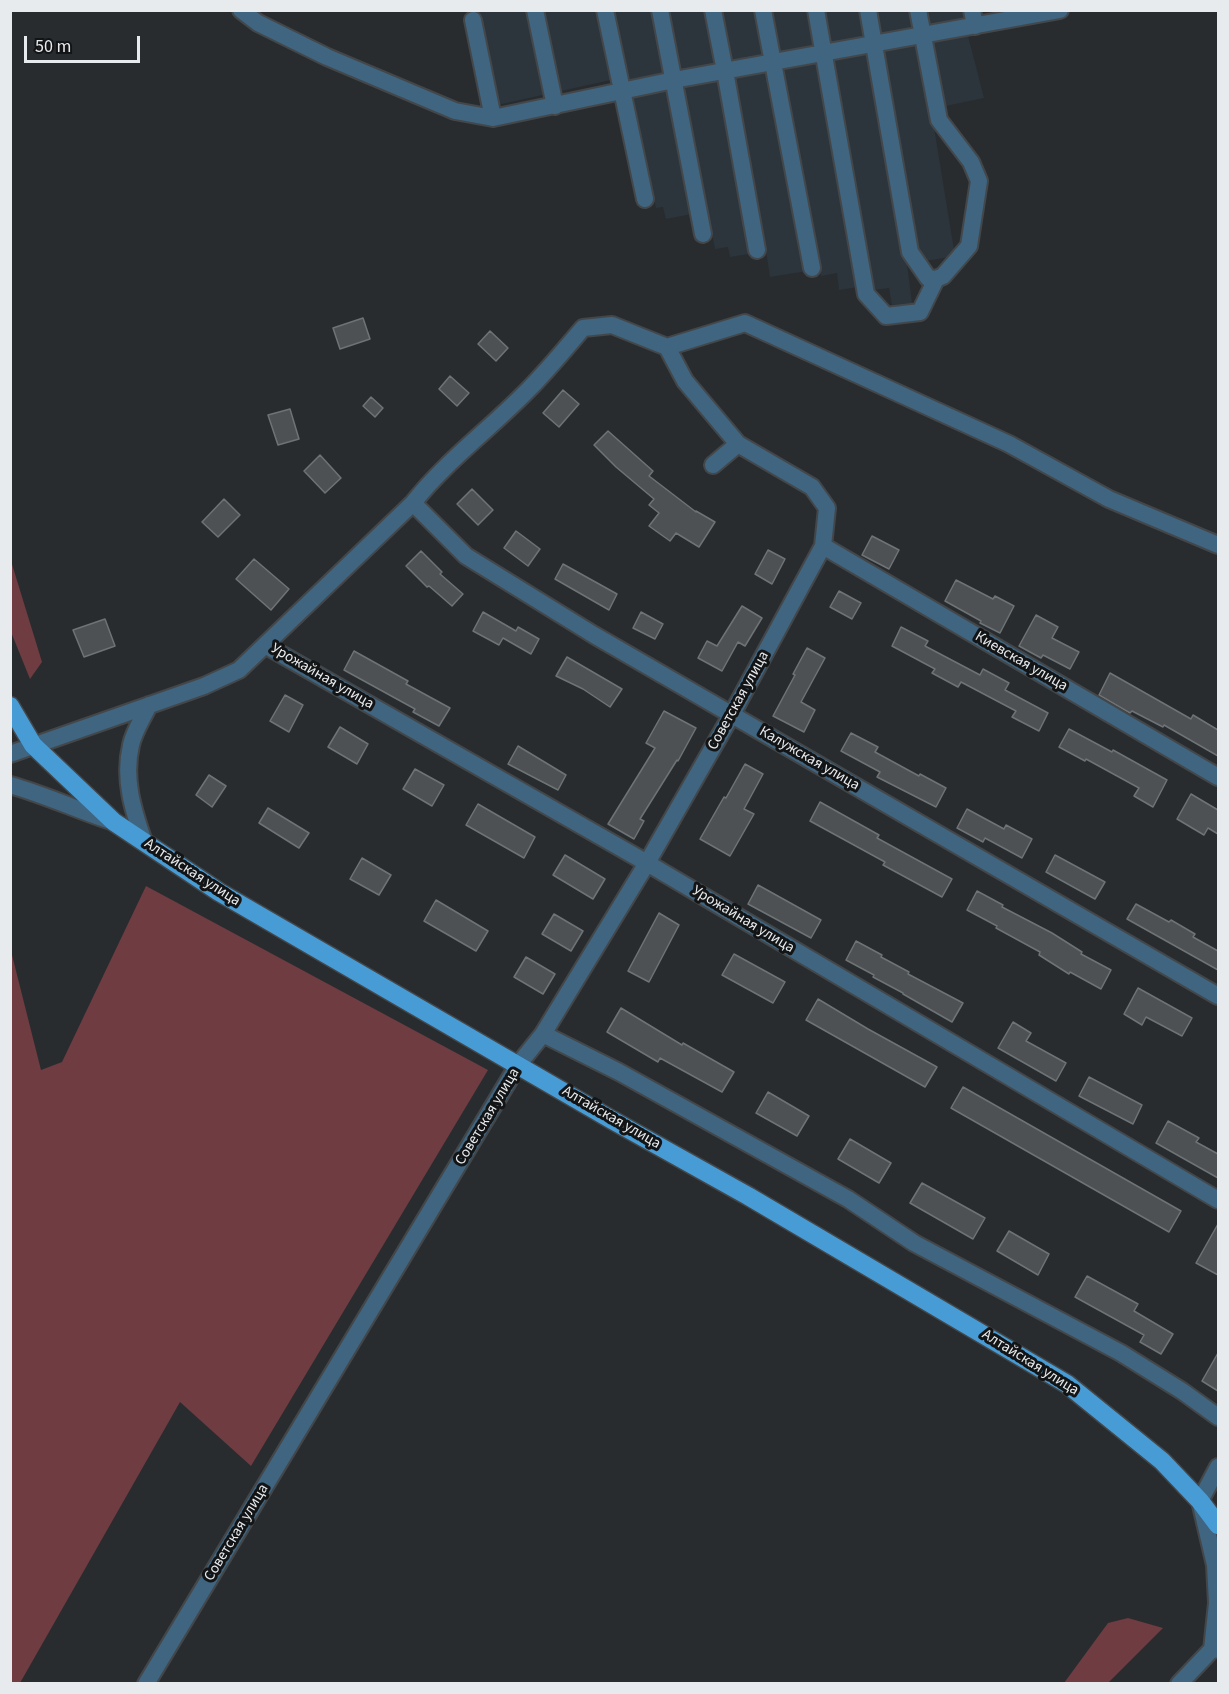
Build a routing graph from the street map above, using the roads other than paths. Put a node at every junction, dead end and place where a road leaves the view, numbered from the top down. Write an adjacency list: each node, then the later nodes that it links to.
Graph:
1 (241, 10): 22 (street)
2 (535, 10): 21 (street)
3 (605, 10): 20 (street)
4 (660, 10): 19 (street)
5 (713, 10): 18 (street)
6 (764, 10): 17 (street)
7 (816, 10): 16 (street)
8 (868, 10): 15 (street)
9 (918, 10): 14 (street)
10 (1060, 10): 11 (street)
11 (1024, 14): 12 (street)
12 (974, 18): 14 (street)
13 (473, 20): 22 (street)
14 (922, 35): 15 (street); 27 (street)
15 (874, 44): 16 (street); 27 (street)
16 (824, 53): 17 (street); 27 (street)
17 (774, 62): 18 (street); 26 (street)
18 (725, 70): 19 (street); 25 (street)
19 (674, 80): 20 (street); 24 (street)
20 (622, 91): 21 (street); 23 (street)
21 (555, 105): 22 (street)
22 (493, 118)
23 (645, 199)
24 (703, 234)
25 (757, 250)
26 (812, 268)
27 (936, 279)
28 (668, 347): 29 (street); 31 (street); 32 (street)
29 (738, 444): 30 (street); 33 (street)
30 (713, 465)
31 (413, 503): 34 (street); 37 (street, Калужская улица)
32 (1218, 545)
33 (823, 546): 37 (street, Советская улица); 40 (street, Киевская улица)
34 (265, 645): 35 (street); 44 (street, Урожайная улица)
35 (149, 705): 38 (street); 43 (street)
36 (10, 706): 38 (main road, Алтайская улица)
37 (732, 714): 44 (street, Советская улица); 45 (street, Калужская улица)
38 (33, 745): 39 (street); 42 (main road, Алтайская улица)
39 (10, 754)
40 (1218, 777)
41 (10, 784): 42 (street)
42 (114, 822): 43 (main road, Алтайская улица)
43 (144, 842): 47 (main road, Алтайская улица)
44 (647, 863): 46 (street, Советская улица); 48 (street, Урожайная улица)
45 (1218, 996)
46 (543, 1034): 47 (street, Советская улица); 49 (street)
47 (518, 1065): 51 (main road, Алтайская улица); 54 (street, Советская улица)
48 (1218, 1200)
49 (1218, 1417)
50 (1218, 1467): 51 (street)
51 (1200, 1501): 52 (main road, Алтайская улица); 53 (street)
52 (1218, 1525)
53 (1216, 1647): 55 (street)
54 (146, 1683)
55 (1179, 1683)

